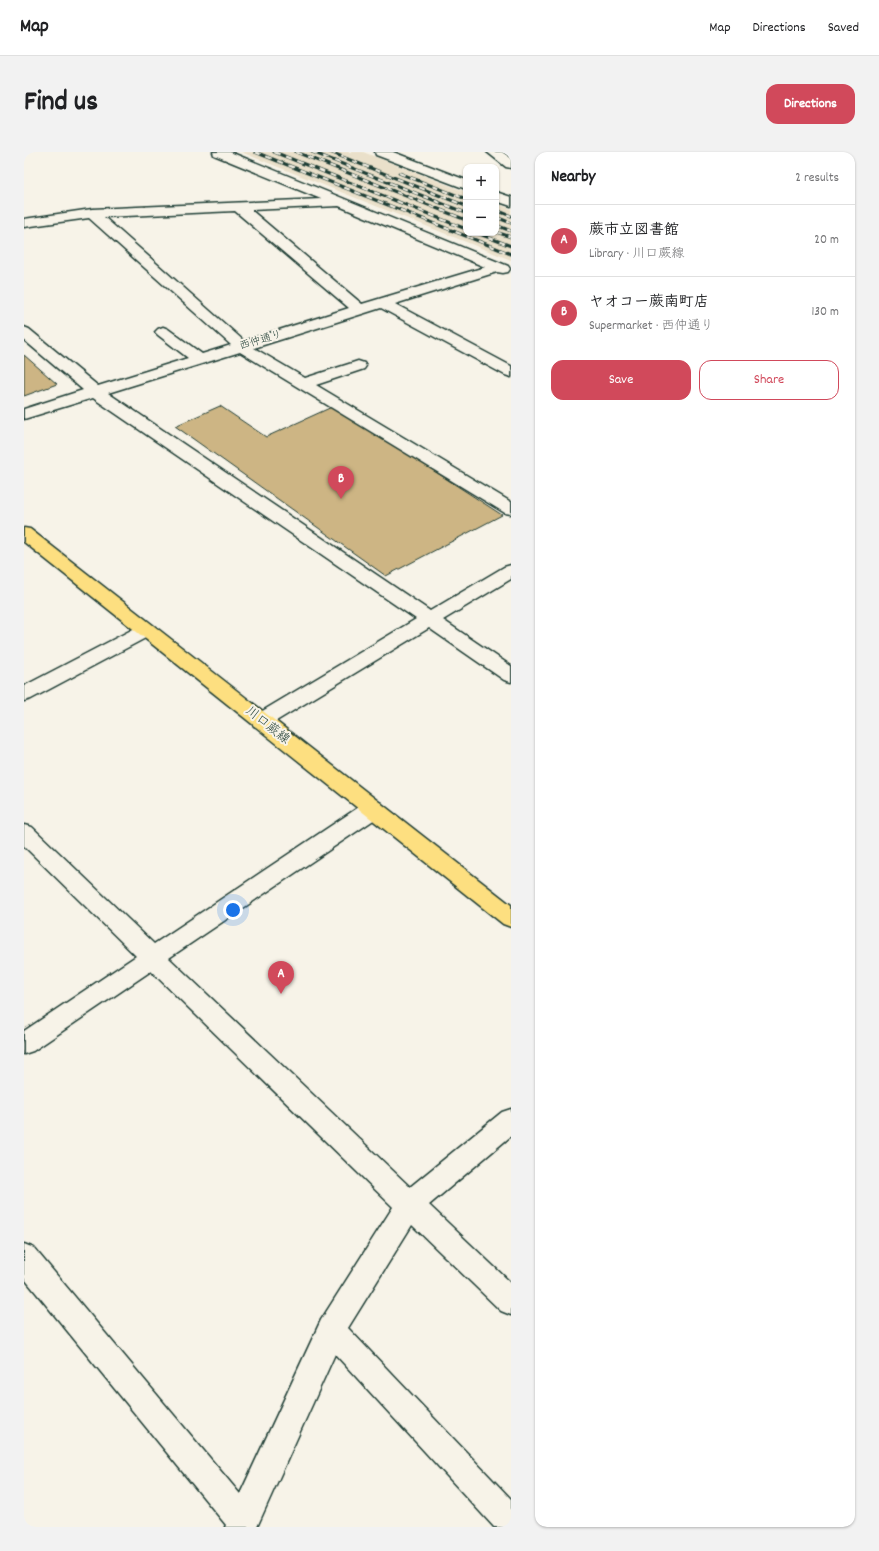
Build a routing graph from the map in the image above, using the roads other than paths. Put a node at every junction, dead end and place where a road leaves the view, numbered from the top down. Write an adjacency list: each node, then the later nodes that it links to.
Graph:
1 (219, 152): 7 (street)
2 (492, 152): 4 (street)
3 (391, 153): 5 (street)
4 (511, 164)
5 (463, 184)
6 (499, 197): 8 (street)
7 (341, 202): 9 (street); 12 (street)
8 (511, 202)
9 (238, 206): 10 (street); 14 (street)
10 (92, 213): 11 (street); 17 (street)
11 (24, 223)
12 (505, 270): 13 (street, 西仲通り)
13 (382, 303): 14 (street, 西仲通り); 20 (street)
14 (360, 310): 17 (street, 西仲通り)
15 (24, 332): 22 (street)
16 (163, 332): 18 (street)
17 (242, 347): 18 (street, 西仲通り); 21 (street)
18 (200, 360): 22 (street, 西仲通り)
19 (358, 366): 21 (street)
20 (511, 372)
21 (303, 384): 24 (street)
22 (95, 392): 23 (street, 西仲通り); 27 (street)
23 (24, 414)
24 (511, 509)
25 (24, 533): 28 (main road, 川口蕨線)
26 (511, 571): 27 (street)
27 (429, 620): 29 (street); 31 (street)
28 (146, 630): 30 (street); 31 (main road, 川口蕨線)
29 (511, 676)
30 (24, 694)
31 (261, 721): 32 (main road, 川口蕨線)
32 (373, 809): 34 (main road, 川口蕨線); 35 (street)
33 (24, 833): 35 (street)
34 (511, 918)
35 (153, 957): 36 (street); 38 (street)
36 (24, 1044)
37 (511, 1120): 38 (street)
38 (410, 1204): 40 (street); 41 (street)
39 (24, 1257): 43 (street)
40 (511, 1302)
41 (331, 1330): 42 (street); 43 (street)
42 (511, 1522)
43 (242, 1524)

